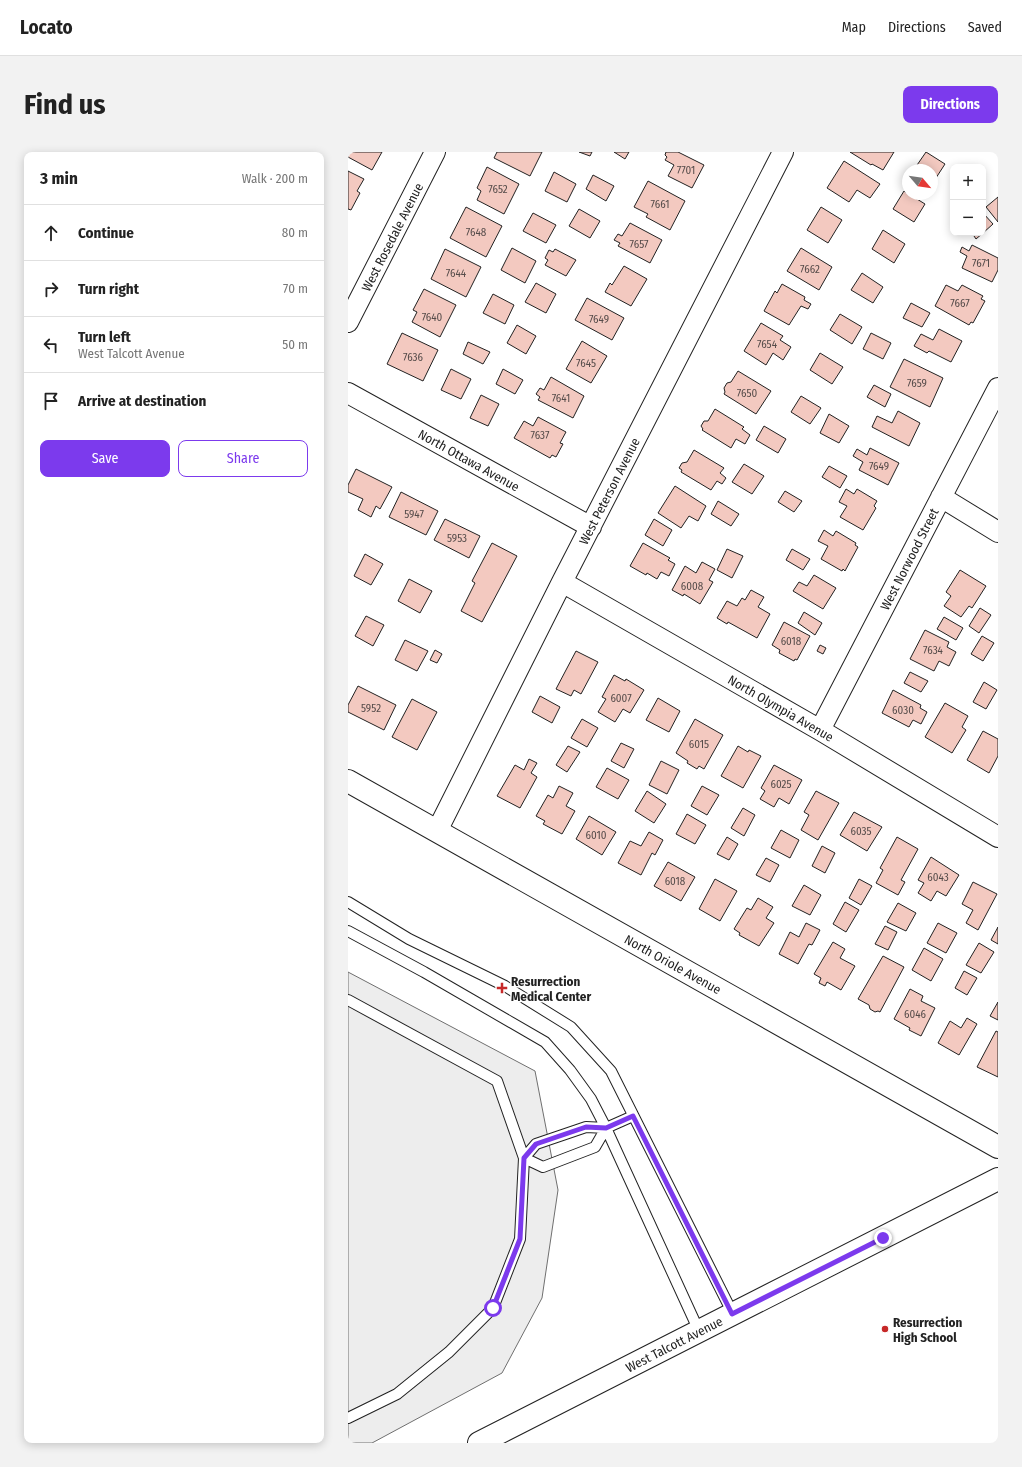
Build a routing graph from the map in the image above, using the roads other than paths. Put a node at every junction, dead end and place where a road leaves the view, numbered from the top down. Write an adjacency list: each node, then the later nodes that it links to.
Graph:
1 (435, 152): 3 (street, West Rosedale Avenue)
2 (783, 152): 7 (street, West Peterson Avenue)
3 (348, 322)
4 (998, 388): 6 (street, West Norwood Street)
5 (348, 393): 7 (street, North Ottawa Avenue)
6 (940, 497): 8 (street); 10 (street, West Norwood Street)
7 (591, 527): 9 (street, West Peterson Avenue)
8 (998, 532)
9 (562, 582): 10 (street, North Olympia Avenue); 12 (street, West Peterson Avenue)
10 (820, 730): 13 (street, North Olympia Avenue)
11 (348, 781): 12 (street, North Oriole Avenue)
12 (437, 831): 19 (street, North Oriole Avenue)
13 (998, 837)
14 (348, 902): 17 (lane)
15 (348, 931): 18 (lane)
16 (348, 1000): 20 (lane)
17 (633, 1116): 18 (lane); 22 (lane)
18 (606, 1128): 20 (lane); 20 (lane); 23 (lane)
19 (998, 1147)
20 (524, 1158): 24 (lane)
21 (998, 1179): 22 (street, West Talcott Avenue)
22 (732, 1314): 23 (street, West Talcott Avenue)
23 (699, 1331): 25 (street, West Talcott Avenue)
24 (348, 1418)
25 (478, 1443)

